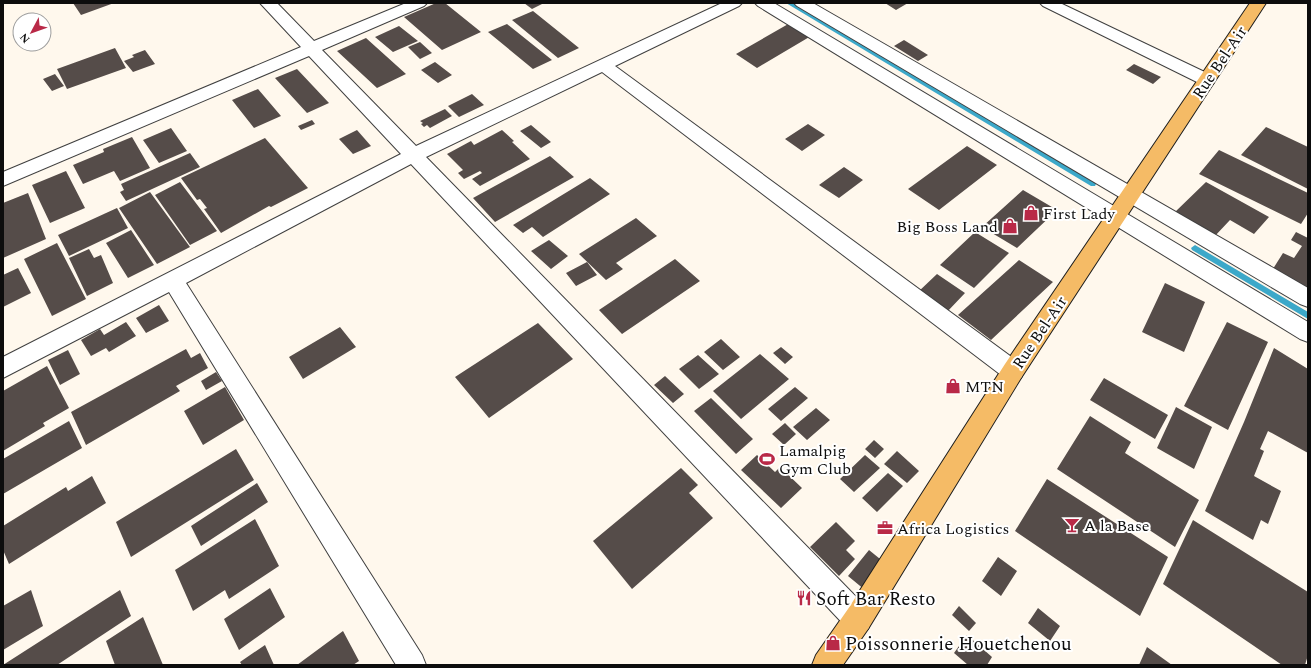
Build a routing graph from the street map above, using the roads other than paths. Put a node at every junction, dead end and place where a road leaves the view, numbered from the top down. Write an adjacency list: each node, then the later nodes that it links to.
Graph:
1 (268, 3): 8 (street)
2 (419, 3): 8 (street)
3 (734, 3): 9 (street)
4 (763, 3): 14 (street)
5 (802, 3): 13 (street)
6 (1048, 3): 10 (street)
7 (1258, 3): 10 (main road, Rue Bel-Air)
8 (313, 49): 11 (street); 12 (street)
9 (604, 66): 11 (street); 19 (street)
10 (1207, 80): 13 (main road, Rue Bel-Air)
11 (414, 155): 15 (street); 20 (street)
12 (3, 179)
13 (1130, 196): 14 (main road, Rue Bel-Air); 16 (street)
14 (1117, 216): 17 (street); 19 (main road, Rue Bel-Air)
15 (173, 280): 18 (street); 21 (street)
16 (1308, 298)
17 (1308, 333)
18 (3, 368)
19 (1013, 372): 20 (main road, Rue Bel-Air)
20 (858, 619): 22 (main road, Rue Bel-Air)
21 (412, 665)
22 (826, 665)

